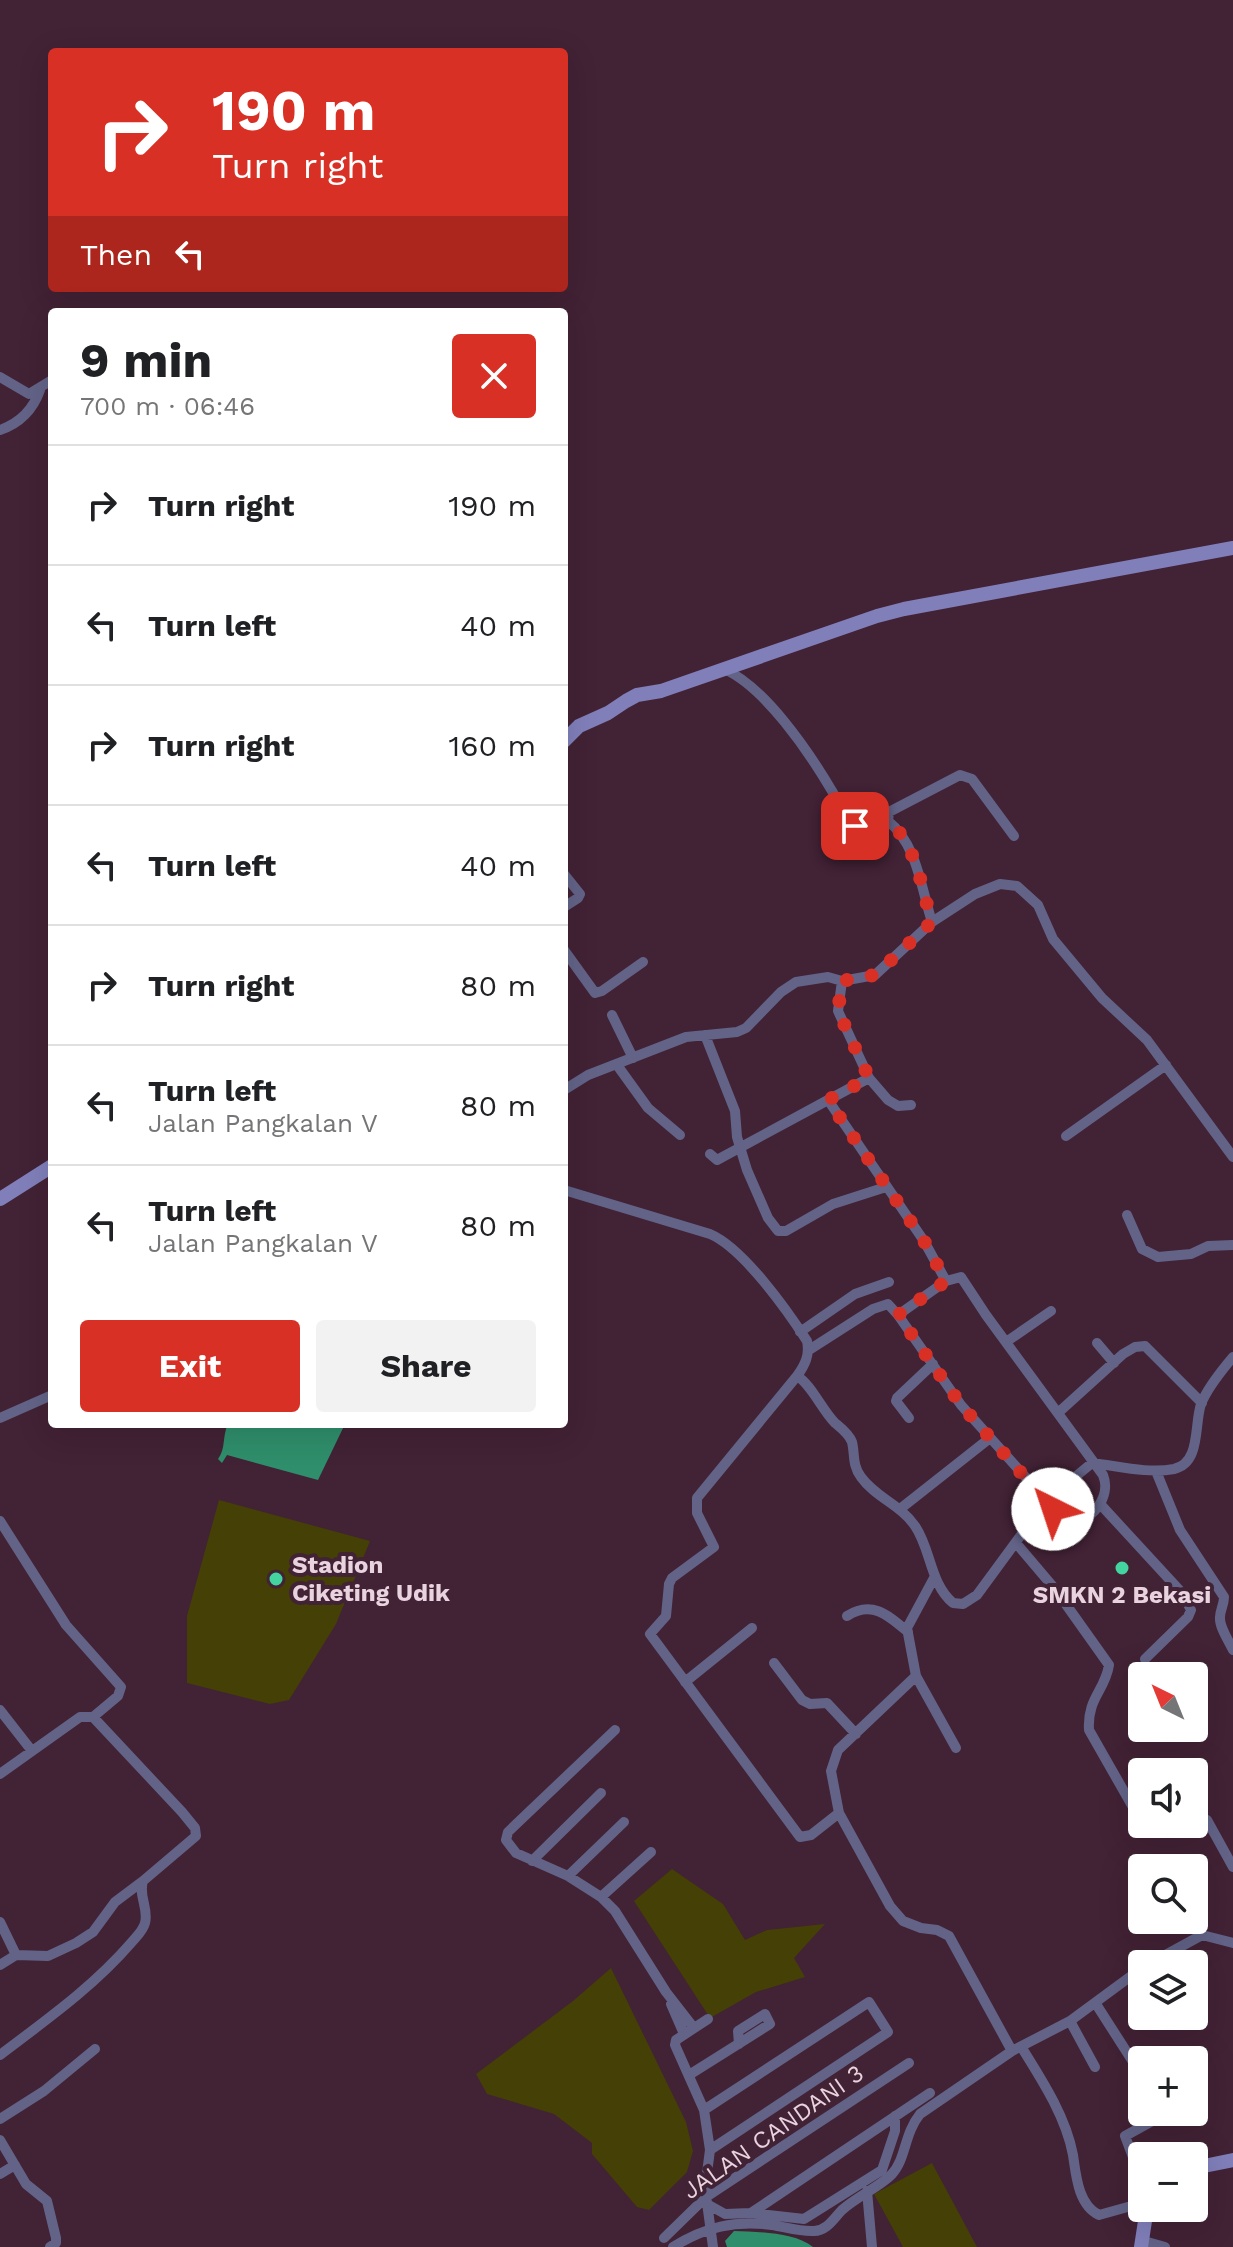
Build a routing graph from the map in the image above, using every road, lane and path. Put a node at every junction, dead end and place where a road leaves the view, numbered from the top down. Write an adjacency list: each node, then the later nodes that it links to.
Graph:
1 (0, 377): 3 (street)
2 (48, 383): 3 (street)
3 (40, 390): 4 (street)
4 (0, 430)
5 (1233, 548): 6 (street)
6 (724, 669): 7 (street); 8 (street)
7 (568, 737)
8 (888, 821): 9 (street); 12 (street)
9 (1014, 836)
10 (568, 879): 11 (street)
11 (568, 904)
12 (932, 922): 15 (street); 20 (street)
13 (568, 956): 14 (street)
14 (643, 962)
15 (842, 981): 17 (street); 21 (street)
16 (612, 1015): 18 (street)
17 (705, 1035): 18 (street); 27 (street)
18 (633, 1058): 19 (street)
19 (617, 1065): 22 (street); 25 (street)
20 (1166, 1065): 26 (street); 29 (street)
21 (869, 1078): 23 (street); 24 (street)
22 (568, 1088)
23 (828, 1100): 27 (street); 31 (street)
24 (911, 1105)
25 (680, 1135)
26 (1066, 1136)
27 (741, 1149): 28 (street); 31 (street)
28 (710, 1154)
29 (1233, 1157)
30 (48, 1169): 33 (street)
31 (886, 1187): 36 (street)
32 (568, 1191): 42 (street)
33 (0, 1199)
34 (1127, 1215): 35 (street)
35 (1233, 1245)
36 (946, 1281): 41 (street); 43 (street)
37 (889, 1282): 38 (street)
38 (858, 1293): 39 (street); 42 (street)
39 (873, 1309): 41 (street); 45 (street)
40 (1051, 1311): 43 (street)
41 (898, 1315): 48 (street)
42 (800, 1332): 45 (street)
43 (1006, 1342): 52 (street)
44 (1097, 1343): 47 (street)
45 (809, 1350): 49 (street)
46 (1233, 1357): 51 (street)
47 (1114, 1363): 51 (street); 52 (street)
48 (933, 1364): 54 (street); 55 (street)
49 (797, 1376): 60 (street); 71 (street)
50 (48, 1397): 53 (street)
51 (1202, 1403): 57 (street)
52 (1059, 1412): 56 (street)
53 (0, 1418)
54 (909, 1418)
55 (990, 1438): 58 (street); 60 (street)
56 (1092, 1463): 57 (street); 58 (street); 59 (street)
57 (1156, 1471): 67 (street)
58 (1046, 1501): 59 (street); 62 (street)
59 (1101, 1505): 68 (street)
60 (900, 1509): 63 (street)
61 (0, 1521): 73 (street)
62 (1016, 1543): 63 (street); 80 (street)
63 (935, 1576): 66 (street)
64 (847, 1616): 66 (street)
65 (752, 1628): 71 (street)
66 (908, 1632): 70 (street)
67 (1233, 1650)
68 (1145, 1659)
69 (774, 1663): 75 (street)
70 (916, 1676): 75 (street); 76 (street)
71 (685, 1682): 81 (street)
72 (0, 1710): 77 (street)
73 (93, 1717): 77 (street); 88 (street)
74 (615, 1730): 85 (street)
75 (856, 1734): 81 (street)
76 (956, 1748)
77 (32, 1751): 78 (street)
78 (0, 1774)
79 (601, 1793): 85 (street)
80 (1128, 1797)
81 (839, 1813): 104 (street)
82 (624, 1822): 87 (street)
83 (1208, 1822): 86 (street)
84 (651, 1852): 89 (street)
85 (532, 1861): 87 (street)
86 (1233, 1867)
87 (568, 1876): 89 (street)
88 (143, 1881): 93 (street); 106 (street)
89 (601, 1897): 96 (street)
90 (0, 1922): 93 (street)
91 (1233, 1943): 92 (street)
92 (1175, 1950)
93 (16, 1955): 94 (street)
94 (0, 1965)
95 (1128, 1977): 97 (street)
96 (666, 1992): 100 (street); 101 (street)
97 (1096, 2004): 99 (street); 105 (street)
98 (708, 2019): 100 (street)
99 (1070, 2021): 104 (street); 108 (street)
100 (694, 2028): 101 (street)
101 (680, 2037): 109 (street)
102 (739, 2044): 109 (street)
103 (95, 2049): 113 (street)
104 (1017, 2050): 122 (street); 124 (street)
105 (1128, 2054)
106 (0, 2055)
107 (909, 2063): 123 (street, JALAN CANDANI 3)
108 (1095, 2067)
109 (689, 2075): 111 (street)
110 (930, 2093): 112 (street)
111 (704, 2110): 117 (street); 117 (street)
112 (895, 2116): 125 (street); 125 (street)
113 (0, 2119)
114 (1143, 2126): 116 (street)
115 (0, 2140): 119 (street)
116 (1128, 2144)
117 (710, 2150): 123 (street)
118 (1233, 2160): 120 (street)
119 (15, 2165): 121 (street); 130 (street)
120 (1208, 2165)
121 (0, 2174)
122 (867, 2191): 127 (street); 133 (street)
123 (707, 2201): 125 (street); 127 (street); 128 (street, JALAN CANDANI 3)
124 (1128, 2207)
125 (751, 2213)
126 (1145, 2222): 129 (street)
127 (709, 2228): 131 (street); 132 (street)
128 (664, 2238)
129 (1143, 2244): 134 (street)
130 (50, 2247)
131 (673, 2247)
132 (713, 2247)
133 (872, 2247)
134 (1165, 2247)

